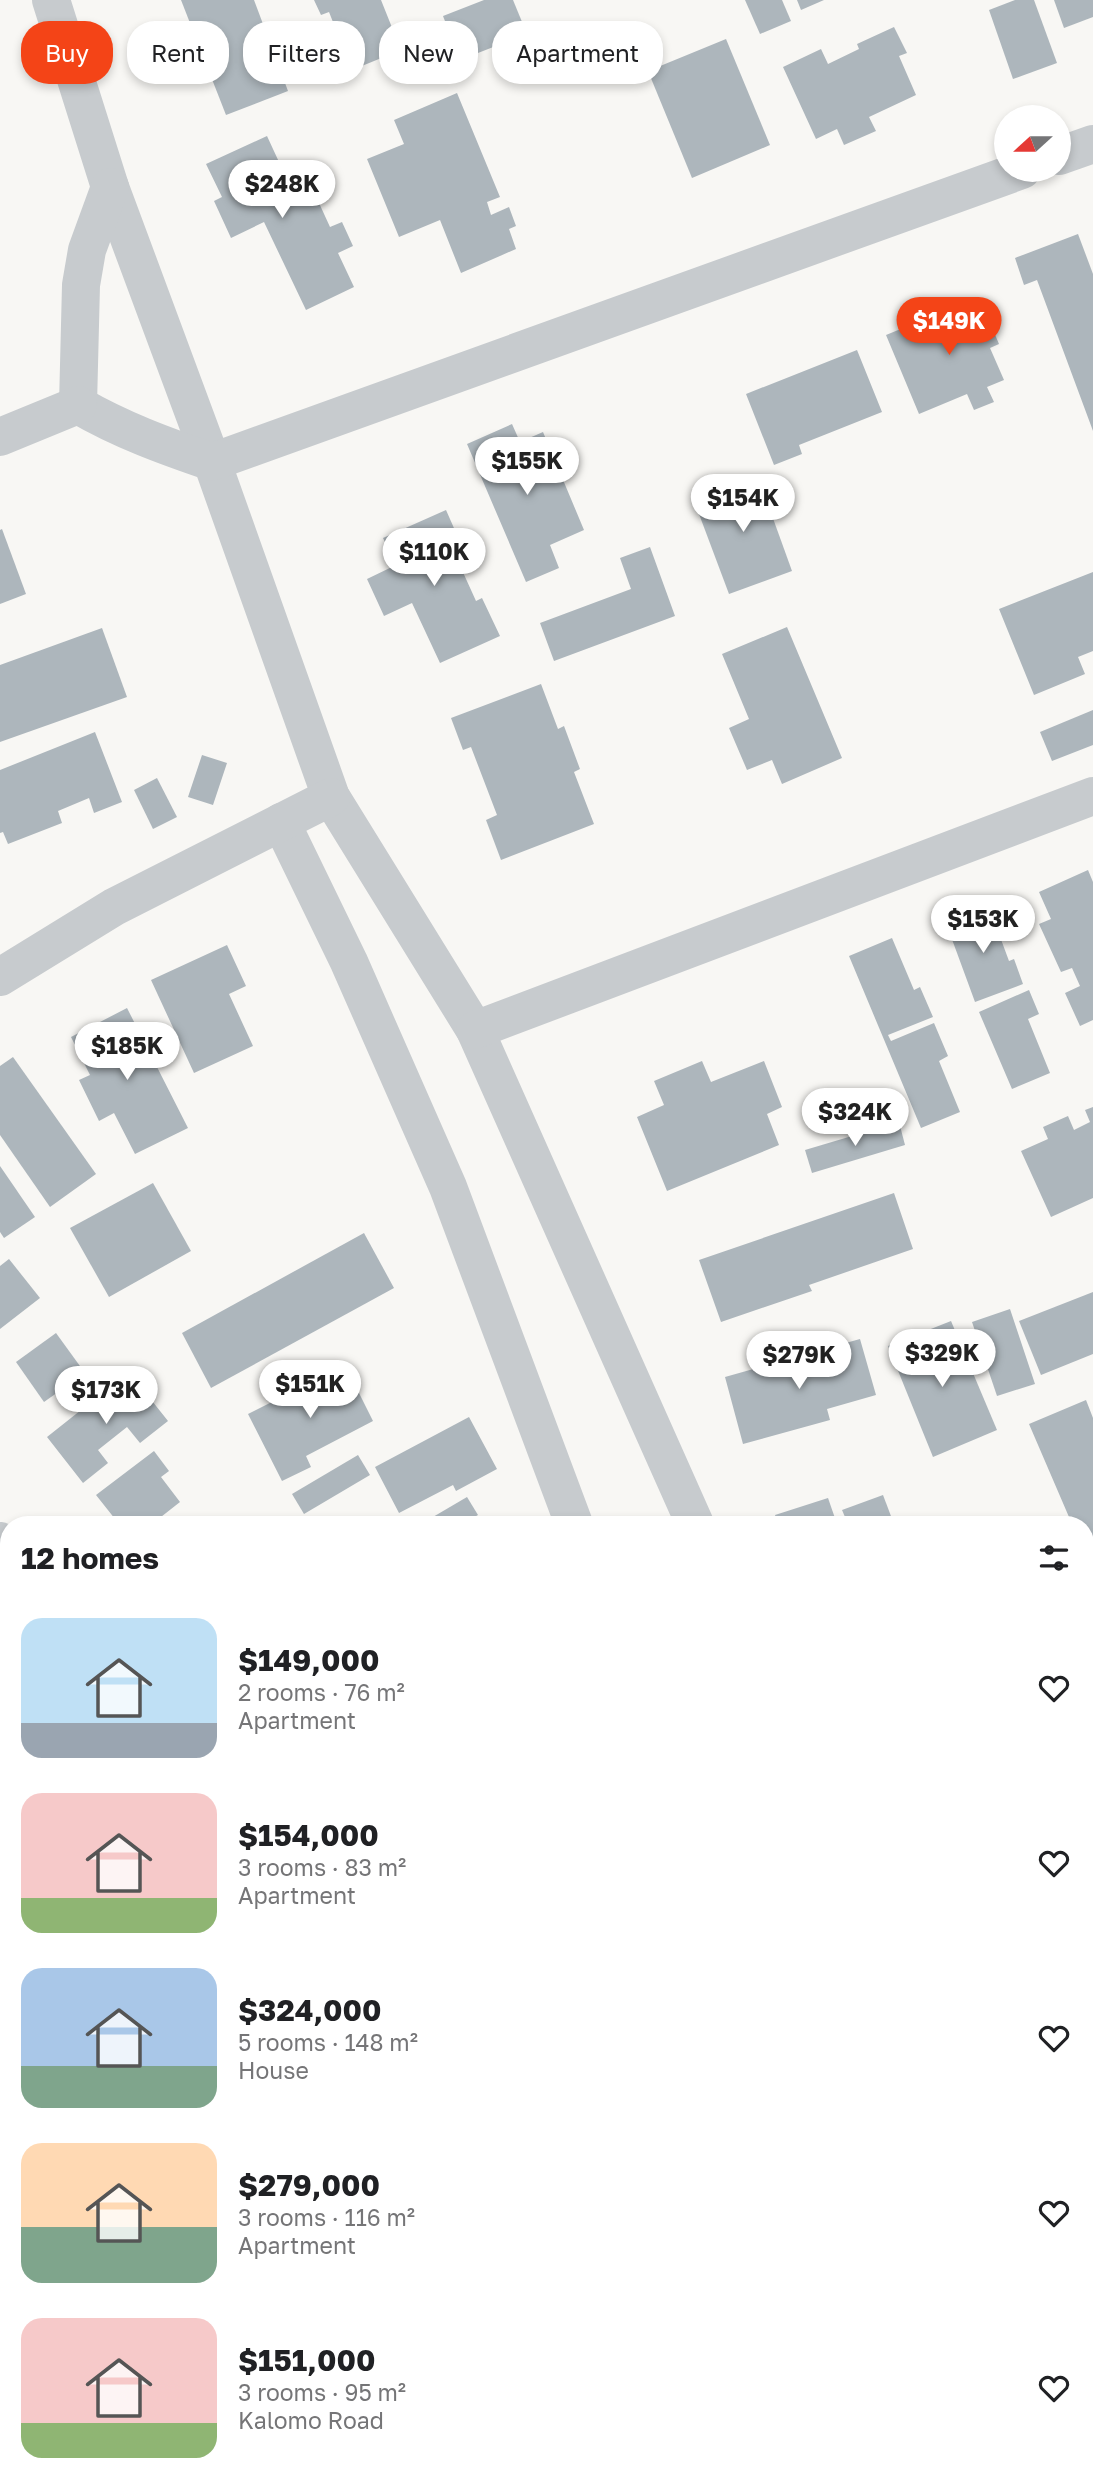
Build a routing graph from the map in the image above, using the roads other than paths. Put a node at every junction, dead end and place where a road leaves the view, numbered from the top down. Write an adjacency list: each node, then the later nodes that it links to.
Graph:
1 (51, 0): 5 (street)
2 (1093, 144): 3 (street)
3 (1071, 152)
4 (994, 180): 8 (street)
5 (110, 187): 6 (street); 8 (street)
6 (78, 405): 7 (street); 8 (street)
7 (0, 437)
8 (212, 462): 10 (street)
9 (1093, 796): 13 (street)
10 (331, 797): 11 (street); 13 (street)
11 (281, 822): 12 (street); 14 (street)
12 (0, 977)
13 (475, 1030): 15 (street)
14 (570, 1516)
15 (691, 1516)

